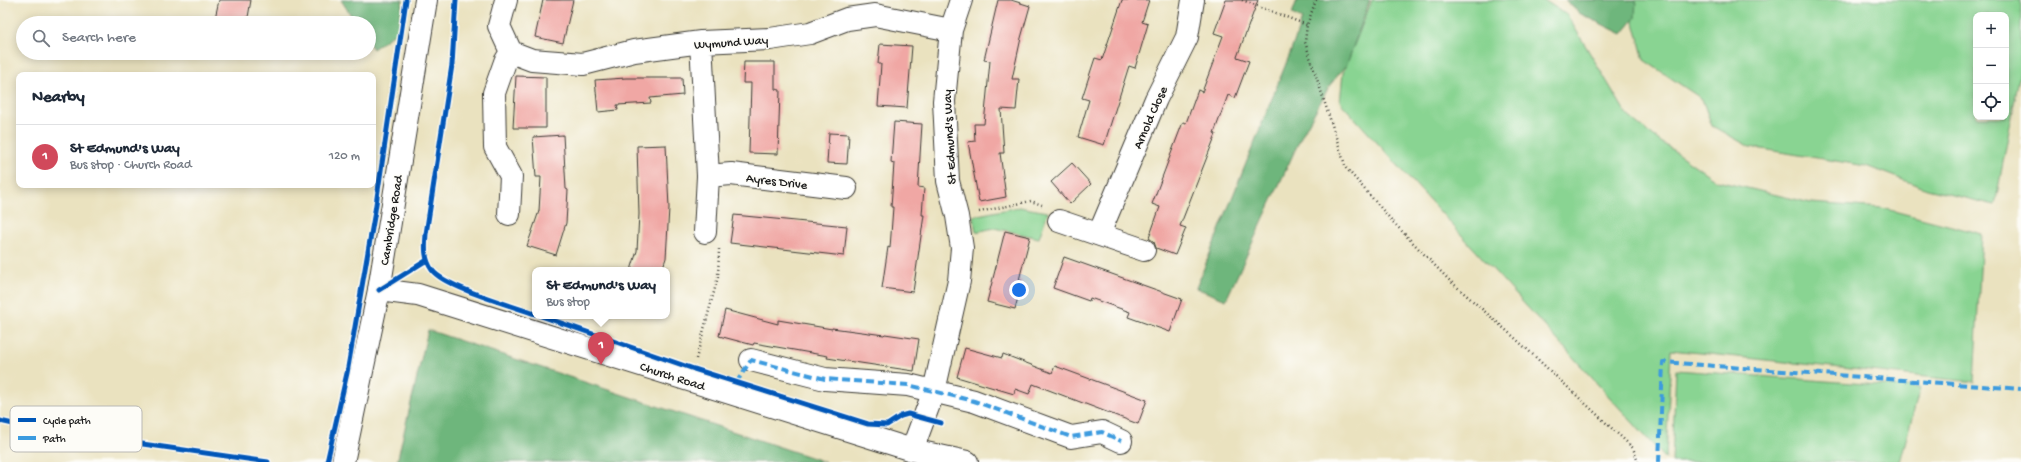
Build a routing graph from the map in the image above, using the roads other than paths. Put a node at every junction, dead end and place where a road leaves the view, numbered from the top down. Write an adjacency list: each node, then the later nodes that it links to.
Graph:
1 (426, 0): 15 (main road, Cambridge Road)
2 (506, 0): 7 (main road)
3 (961, 0): 5 (main road, St Edmund's Way)
4 (1193, 0): 13 (main road, Arnold Close)
5 (951, 30): 6 (main road, Wymund Way); 17 (main road, St Edmund's Way)
6 (701, 42): 7 (main road, Wymund Way); 8 (main road)
7 (511, 52): 10 (main road)
8 (708, 176): 9 (main road, Ayres Drive); 12 (main road)
9 (846, 188)
10 (509, 214)
11 (1059, 221): 13 (main road)
12 (705, 232)
13 (1099, 234): 14 (main road)
14 (1144, 250)
15 (379, 290): 19 (main road, Church Road); 20 (main road, Cambridge Road)
16 (751, 360): 17 (main road)
17 (934, 391): 18 (main road); 19 (main road, St Edmund's Way)
18 (1121, 441)
19 (912, 450): 21 (main road, Church Road)
20 (343, 462)
21 (967, 462)

